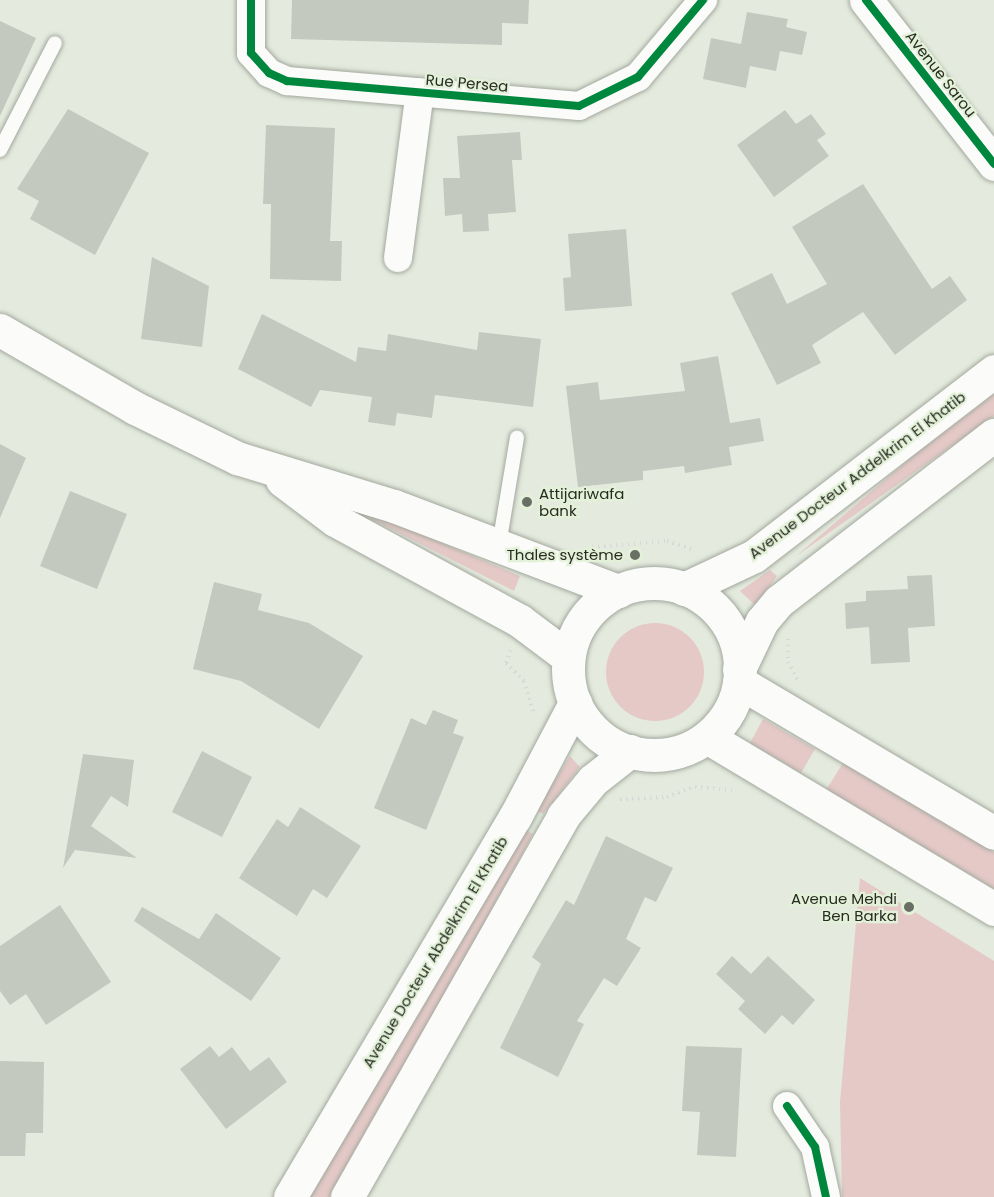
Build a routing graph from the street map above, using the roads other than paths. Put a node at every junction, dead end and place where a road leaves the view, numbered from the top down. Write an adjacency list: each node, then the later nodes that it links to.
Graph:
1 (251, 0): 5 (street, Rue Persea)
2 (703, 0): 5 (street, Rue Persea)
3 (866, 0): 7 (main road, Avenue Sarou)
4 (55, 43): 6 (lane)
5 (420, 92): 8 (street)
6 (0, 150)
7 (994, 164)
8 (398, 258)
9 (0, 330): 13 (main road)
10 (994, 371): 15 (main road, Avenue Docteur Addelkrim El Khatib)
11 (994, 435): 18 (main road)
12 (517, 437): 14 (lane)
13 (277, 474): 14 (main road); 17 (main road)
14 (499, 545): 16 (main road)
15 (684, 589): 16 (main road); 18 (main road)
16 (618, 591): 17 (main road)
17 (568, 657): 19 (main road)
18 (739, 676): 20 (main road); 22 (main road)
19 (575, 703): 21 (main road); 25 (main road, Avenue Docteur Abdelkrim El Khatib)
20 (707, 737): 21 (main road); 23 (main road)
21 (630, 752): 26 (main road)
22 (994, 833)
23 (994, 909)
24 (787, 1106): 27 (street)
25 (290, 1197)
26 (347, 1197)
27 (826, 1197)

